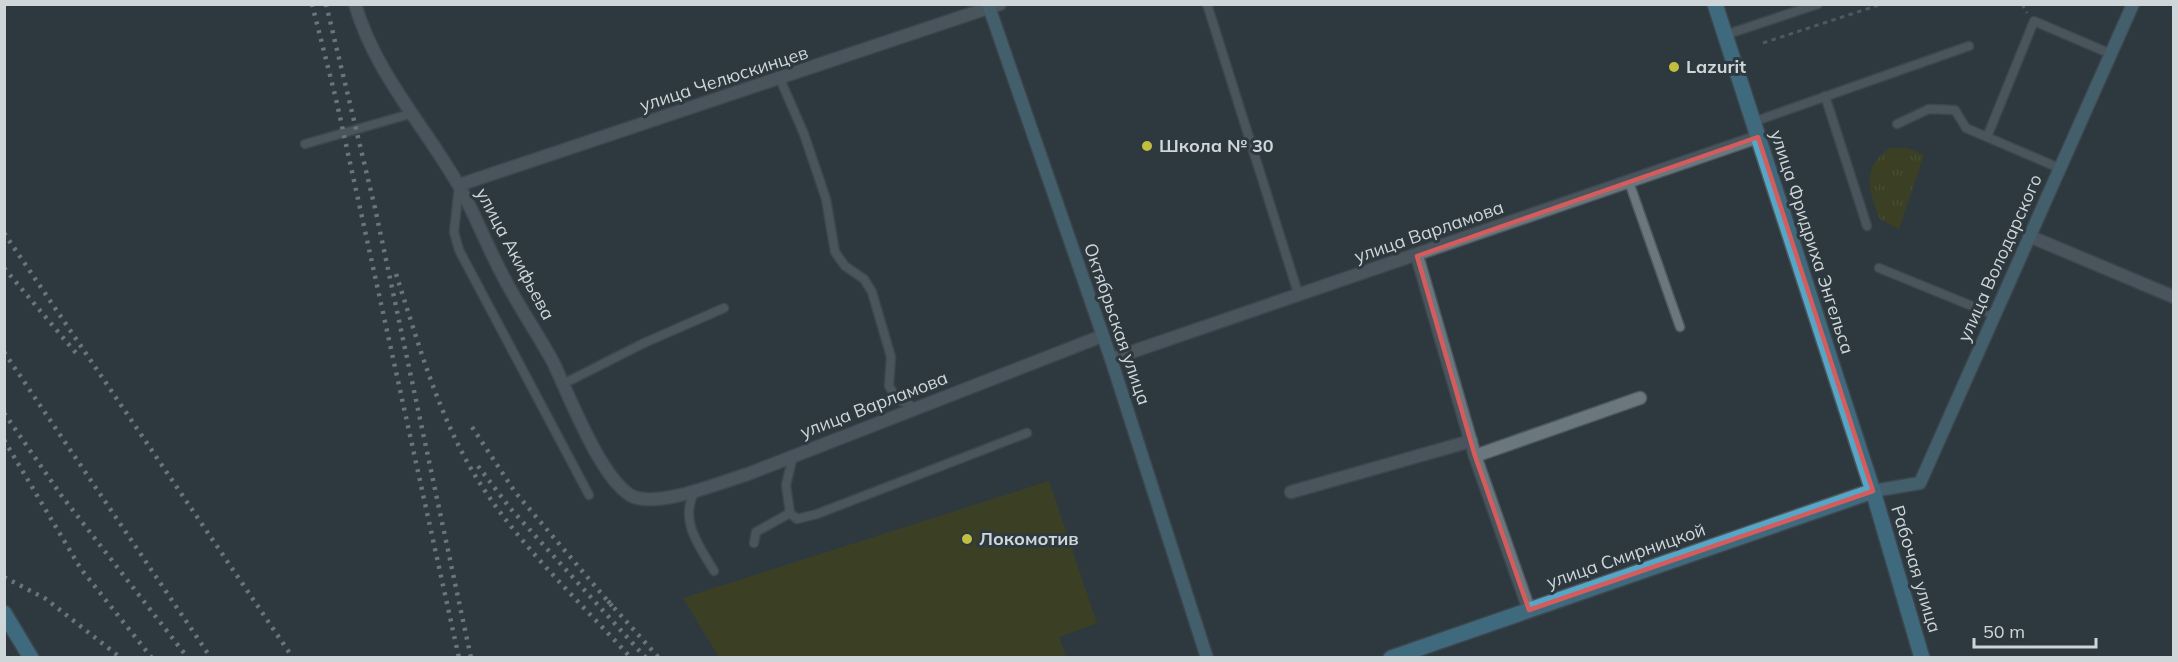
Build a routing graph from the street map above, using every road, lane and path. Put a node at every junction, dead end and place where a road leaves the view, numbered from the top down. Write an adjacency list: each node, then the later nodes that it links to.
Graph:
1 (355, 4): 14 (street, улица Акифьева)
2 (1207, 4): 27 (lane)
3 (1715, 4): 8 (main road, улица Фридриха Энгельса)
4 (1818, 4): 8 (lane)
5 (1882, 4): 9 (path)
6 (2133, 4): 11 (main road, улица Володарского)
7 (992, 6): 12 (street, улица Челюскинцев); 32 (main road, Октябрьская улица)
8 (1725, 35): 15 (main road, улица Фридриха Энгельса)
9 (1763, 44)
10 (1969, 46): 13 (lane)
11 (2111, 54): 18 (lane); 20 (main road, улица Володарского)
12 (780, 79): 22 (street, улица Челюскинцев); 36 (lane)
13 (1825, 96): 15 (lane); 23 (lane)
14 (410, 114): 19 (lane); 22 (street, улица Акифьева)
15 (1753, 122): 17 (main road, улица Фридриха Энгельса)
16 (1897, 124): 18 (lane)
17 (1758, 137): 21 (street, улица Варламова); 42 (main road, улица Фридриха Энгельса)
18 (1987, 137): 20 (lane)
19 (305, 144)
20 (2059, 168): 24 (main road, улица Володарского)
21 (1629, 182): 25 (street, улица Варламова); 31 (lane)
22 (459, 185): 34 (street, улица Акифьева); 44 (lane)
23 (1867, 226)
24 (2029, 236): 28 (street); 30 (main road, улица Володарского)
25 (1417, 256): 27 (street, улица Варламова); 38 (street)
26 (1879, 268): 30 (lane)
27 (1299, 296): 33 (street, улица Варламова)
28 (2174, 297)
29 (724, 308): 34 (lane)
30 (1994, 315): 42 (main road, улица Володарского)
31 (1680, 327)
32 (1102, 336): 33 (main road, Октябрьская улица); 36 (street, улица Варламова)
33 (1111, 359): 53 (main road, Октябрьская улица)
34 (563, 384): 45 (street, улица Акифьева)
35 (1640, 398): 40 (street)
36 (916, 408): 39 (street, улица Варламова)
37 (1027, 434): 47 (lane)
38 (1471, 441): 40 (street); 43 (street)
39 (793, 456): 41 (street, улица Варламова); 47 (lane)
40 (1476, 456): 50 (street)
41 (695, 490): 45 (street, улица Варламова); 46 (lane)
42 (1873, 491): 50 (main road, улица Смирницкой); 55 (main road, Рабочая улица)
43 (1291, 492)
44 (589, 495)
45 (662, 498): 46 (lane)
46 (687, 511): 49 (lane)
47 (790, 513): 48 (lane)
48 (754, 543)
49 (714, 571)
50 (1529, 610): 54 (main road, улица Смирницкой)
51 (4, 613): 52 (main road)
52 (31, 657)
53 (1207, 657)
54 (1391, 657)
55 (1923, 657)

